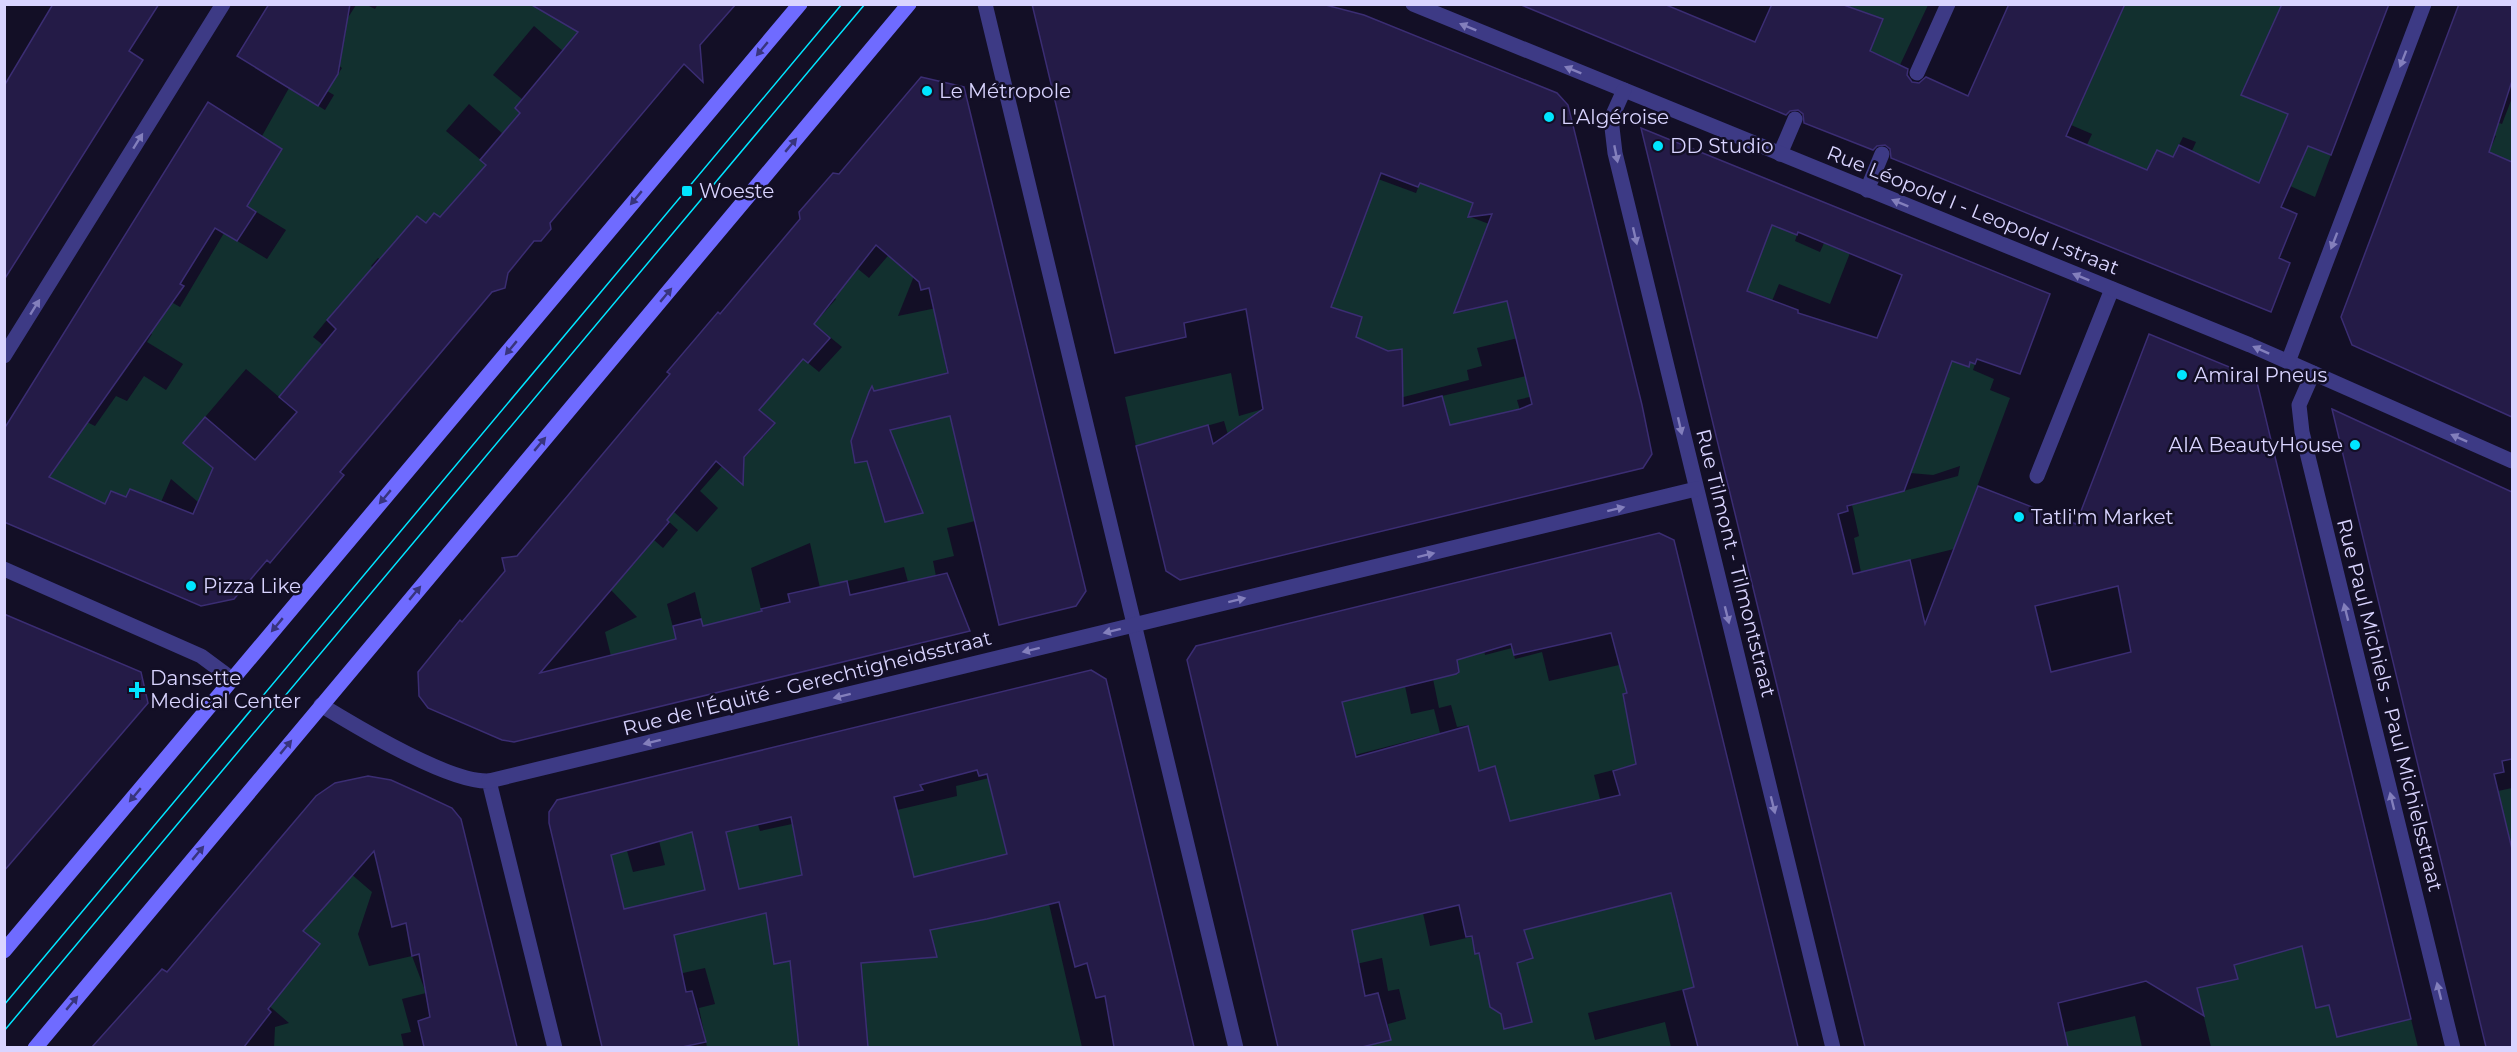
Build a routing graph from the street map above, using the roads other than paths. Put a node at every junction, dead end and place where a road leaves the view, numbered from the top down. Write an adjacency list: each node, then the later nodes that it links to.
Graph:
1 (223, 4): 15 (street, one-way to 1)
2 (800, 4): 23 (street, one-way to 23)
3 (909, 4): 24 (street, one-way to 3)
4 (985, 4): 22 (street)
5 (1413, 4): 9 (street, Rue Léopold I - Leopold I-straat, one-way to 5)
6 (1948, 4): 8 (street)
7 (2424, 4): 16 (street, one-way to 16)
8 (1917, 73)
9 (1624, 90): 11 (street, Rue Léopold I - Leopold I-straat); 20 (street, Rue Tilmont - Tilmontstraat, one-way to 20)
10 (1795, 119): 11 (street)
11 (1780, 154): 13 (street, Rue Léopold I - Leopold I-straat)
12 (1882, 154): 13 (street)
13 (1867, 190): 14 (street, Rue Léopold I - Leopold I-straat, one-way to 13)
14 (2112, 289): 16 (street, Rue Léopold I - Leopold I-straat, one-way to 14); 19 (street)
15 (4, 356)
16 (2288, 362): 17 (street, Rue Léopold I - Leopold I-straat)
17 (2313, 373): 18 (street, Rue Léopold I - Leopold I-straat, one-way to 17); 31 (street, Rue Paul Michiels - Paul Michielsstraat, one-way to 17)
18 (2512, 461)
19 (2037, 476)
20 (1696, 489): 22 (street, Rue de l'Équité - Gerechtigheidsstraat, one-way to 20); 30 (street, Rue Tilmont - Tilmontstraat, one-way to 30)
21 (4, 569): 23 (street)
22 (1136, 625): 25 (street, Rue de l'Équité - Gerechtigheidsstraat, one-way to 25); 29 (street)
23 (232, 679): 26 (street, one-way to 26)
24 (321, 705): 25 (street); 27 (street, one-way to 24)
25 (489, 781): 28 (street)
26 (4, 951)
27 (35, 1047)
28 (555, 1047)
29 (1236, 1047)
30 (1833, 1047)
31 (2453, 1047)

